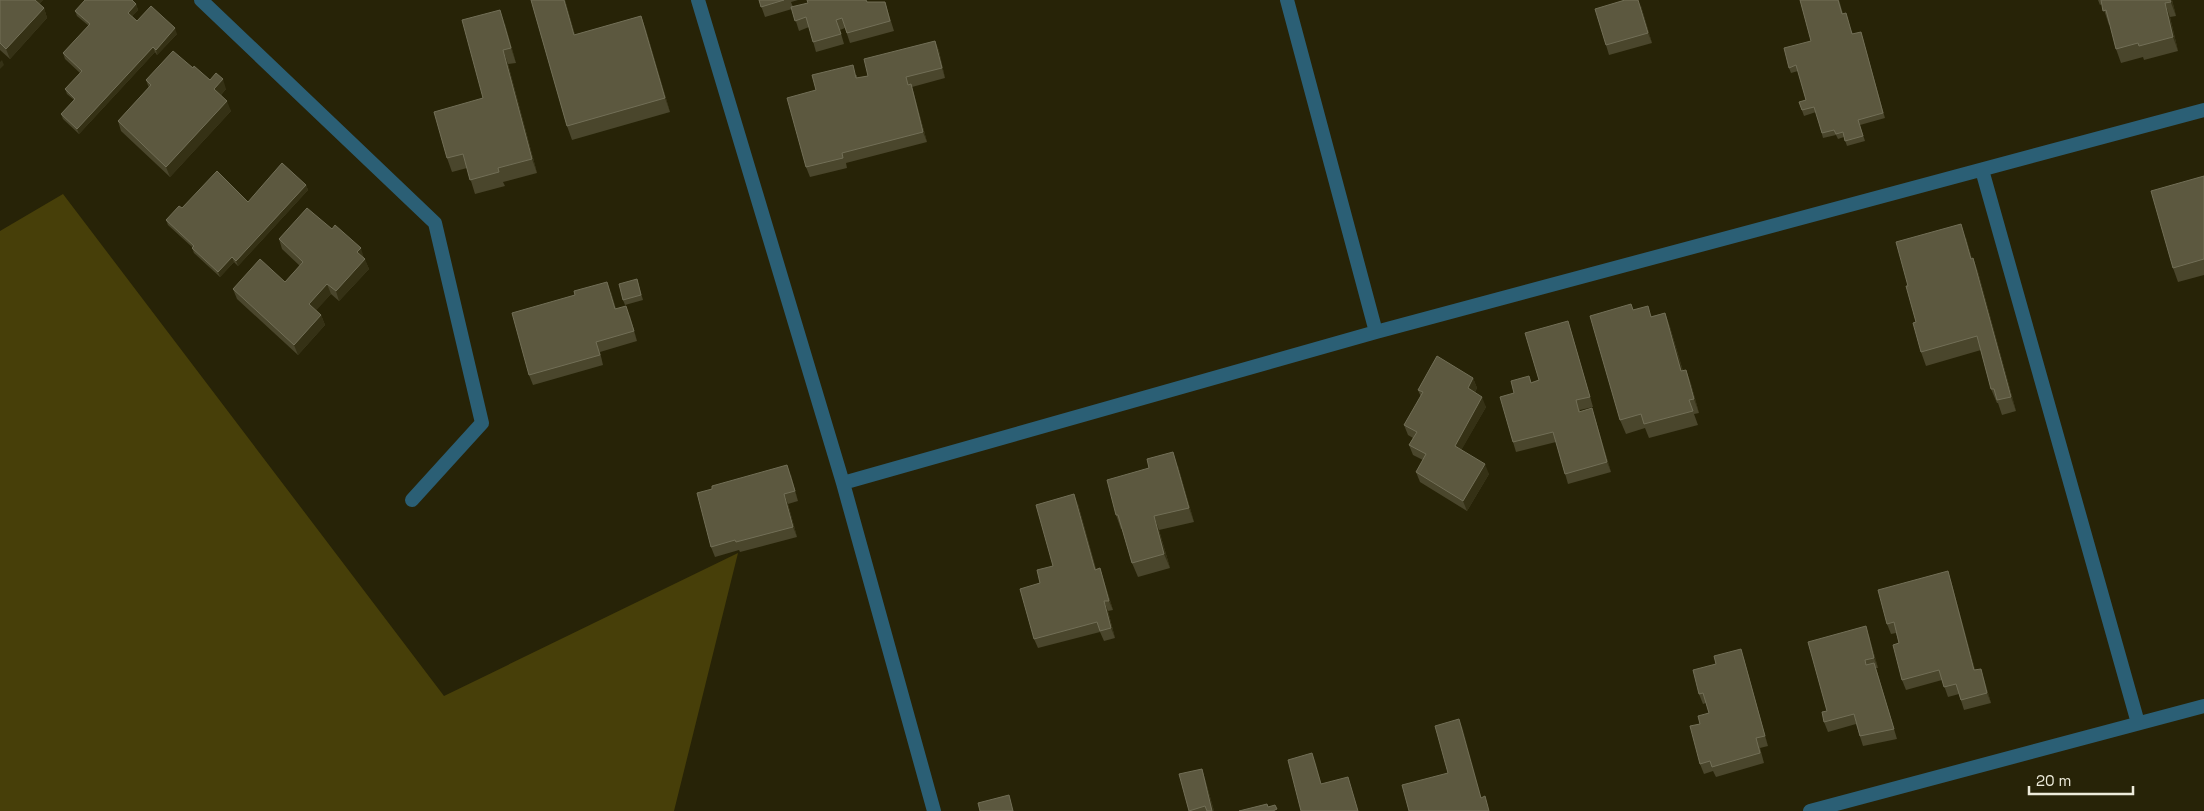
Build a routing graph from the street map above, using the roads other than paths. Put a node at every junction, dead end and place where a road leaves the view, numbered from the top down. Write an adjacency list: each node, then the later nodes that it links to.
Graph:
1 (201, 0): 8 (street)
2 (698, 0): 7 (street)
3 (1287, 0): 6 (street)
4 (2204, 110): 5 (street)
5 (1982, 170): 6 (street); 10 (street)
6 (1376, 332): 7 (street)
7 (843, 483): 11 (street)
8 (412, 500)
9 (2204, 706): 10 (street)
10 (2138, 723): 12 (street)
11 (934, 811)
12 (1810, 811)

